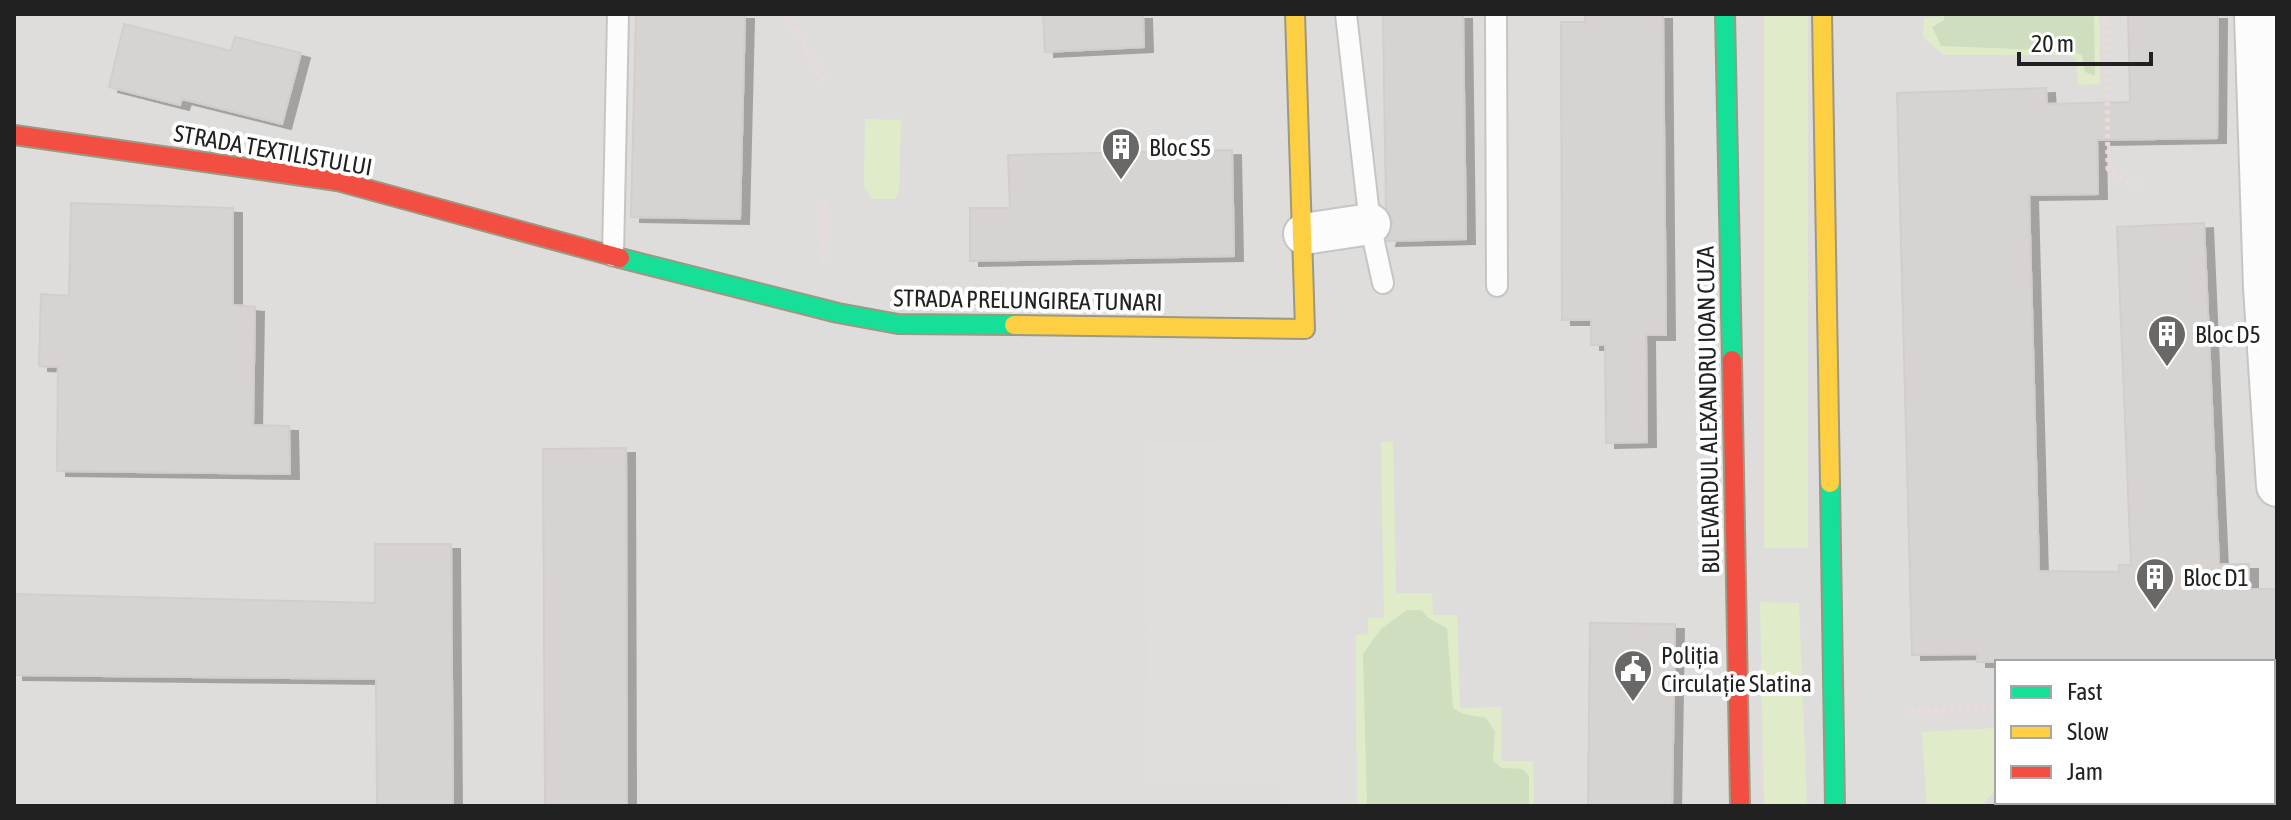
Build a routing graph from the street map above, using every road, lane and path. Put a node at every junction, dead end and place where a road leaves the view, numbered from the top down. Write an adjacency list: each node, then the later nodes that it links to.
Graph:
1 (618, 14): 16 (lane)
2 (787, 14): 10 (path)
3 (1295, 14): 15 (street)
4 (1346, 14): 14 (lane)
5 (1496, 14): 18 (lane)
6 (1725, 14): 24 (street, BULEVARDUL ALEXANDRU IOAN CUZA)
7 (1822, 14): 25 (street)
8 (2106, 14): 12 (path)
9 (2255, 14): 19 (street)
10 (825, 82)
11 (14, 135): 16 (street, STRADA TEXTILISTULUI)
12 (2137, 186)
13 (825, 199): 20 (path)
14 (1370, 224): 15 (street); 17 (lane)
15 (1304, 234): 20 (street, STRADA PRELUNGIREA TUNARI)
16 (613, 256): 20 (street, STRADA PRELUNGIREA TUNARI)
17 (1383, 283)
18 (1497, 286)
19 (2270, 289): 21 (street)
20 (822, 308)
21 (2277, 486)
22 (1995, 708): 23 (path)
23 (1909, 711)
24 (1740, 806)
25 (1835, 806)

